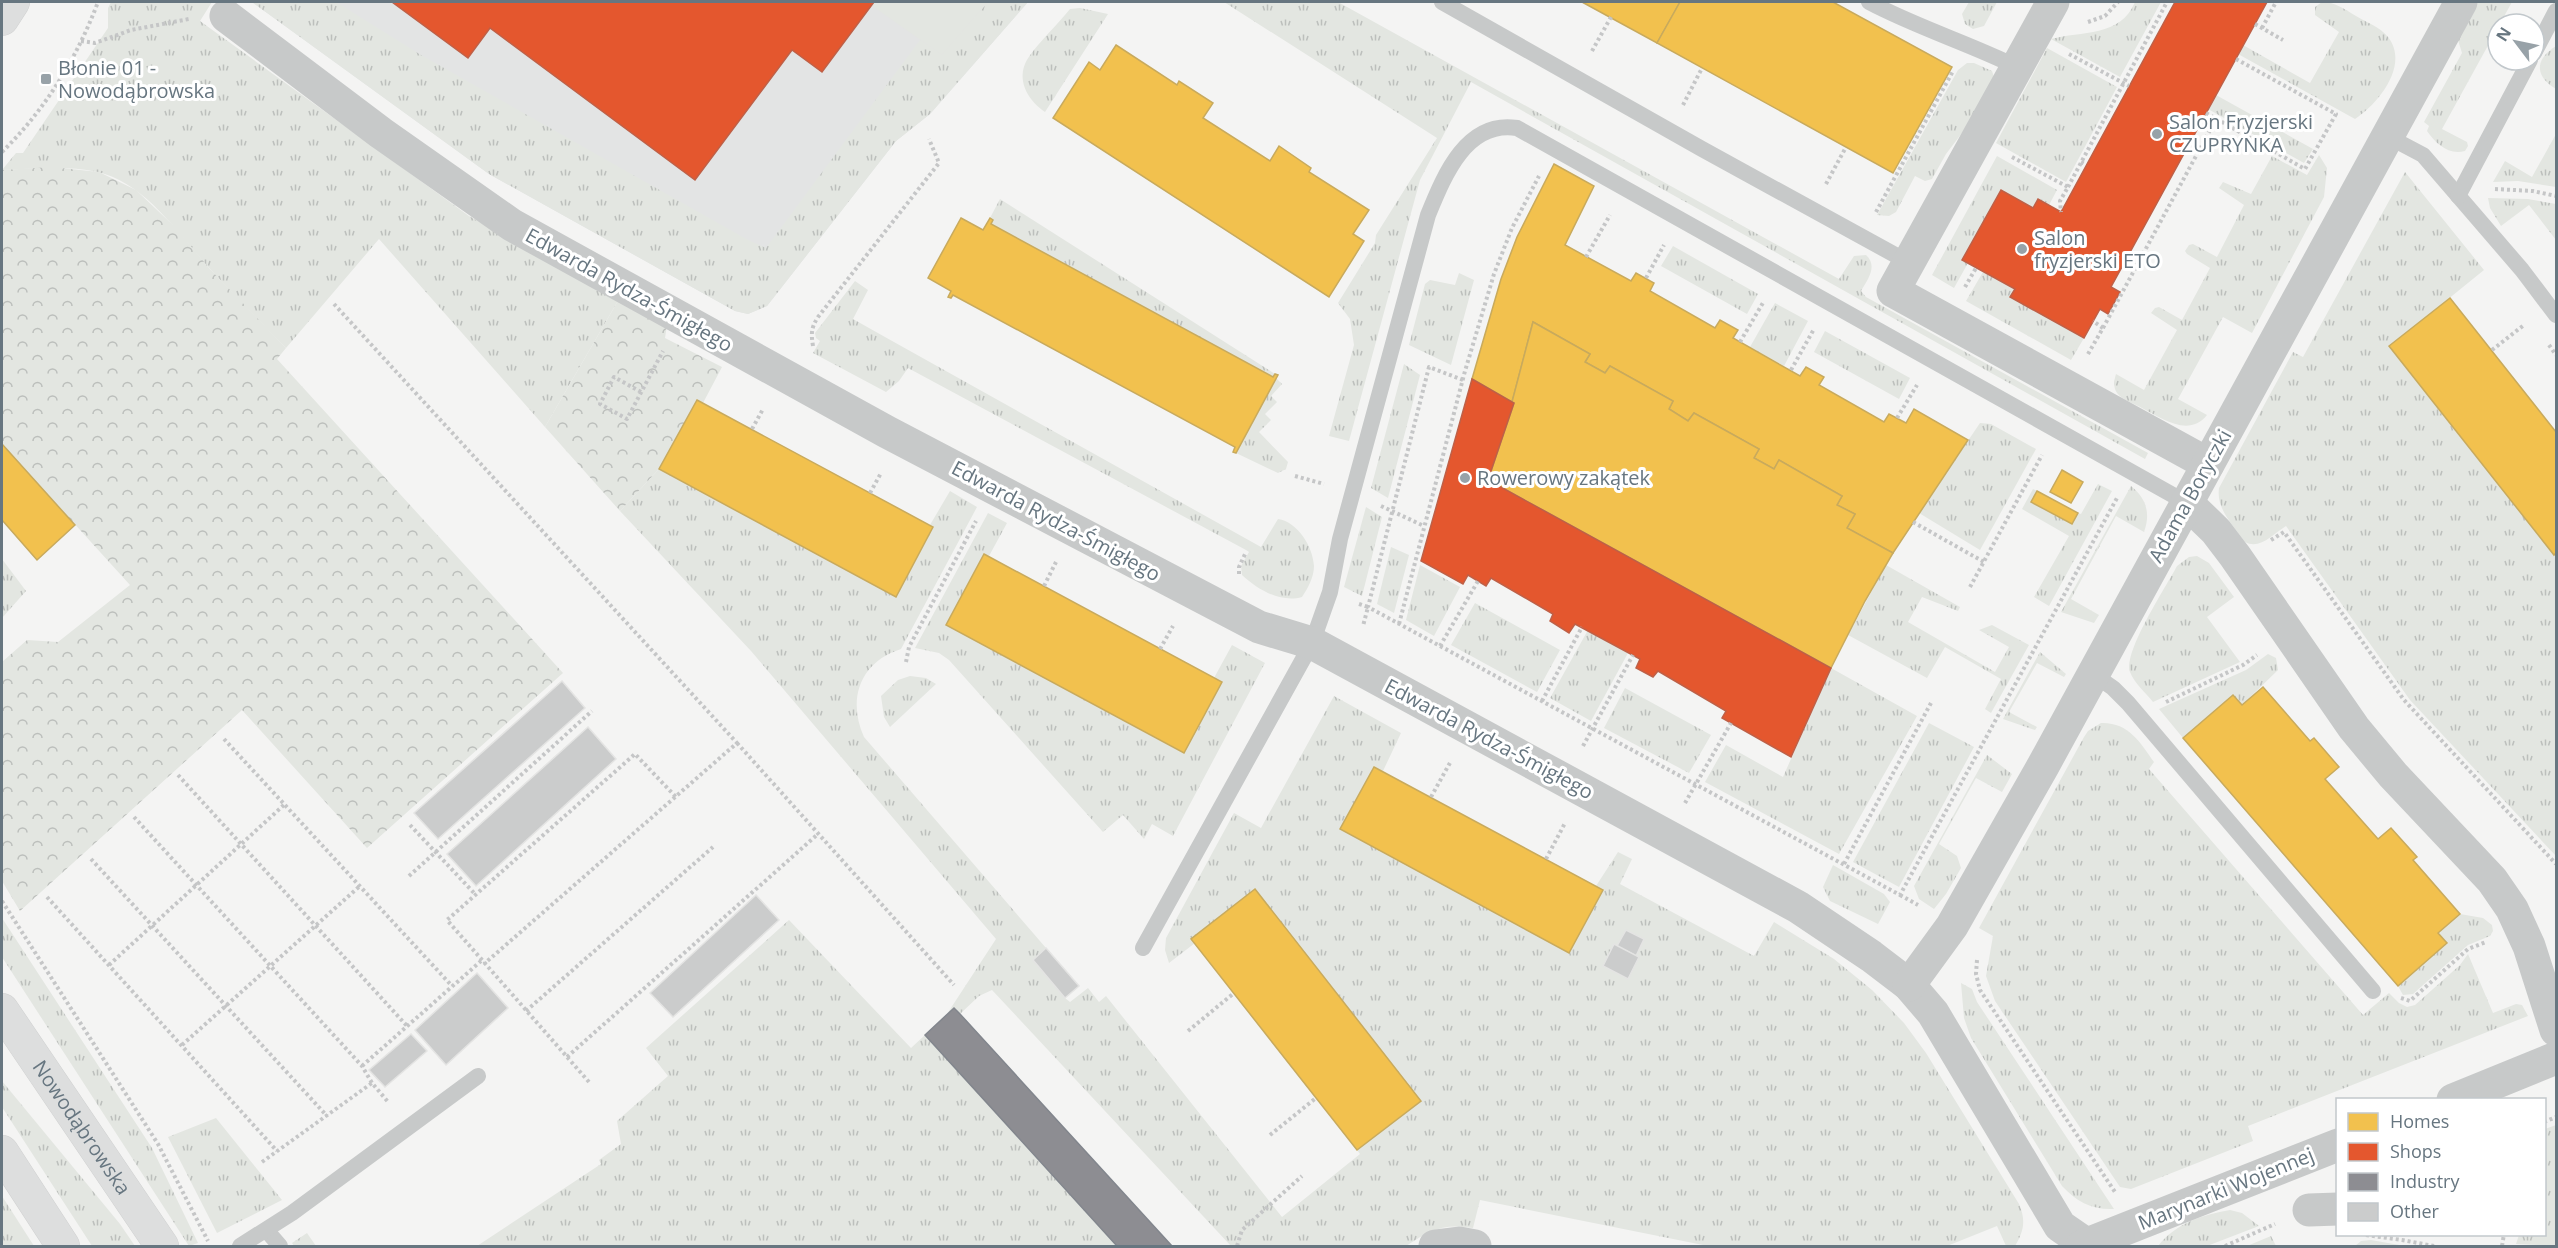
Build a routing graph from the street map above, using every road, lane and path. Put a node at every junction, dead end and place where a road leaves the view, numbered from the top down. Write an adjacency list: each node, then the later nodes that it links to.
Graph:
1 (13, 2): 12 (street)
2 (98, 2): 18 (path)
3 (1442, 2): 42 (lane)
4 (1869, 2): 19 (lane)
5 (2053, 2): 16 (street)
6 (2168, 2): 25 (path)
7 (2276, 2): 14 (path)
8 (2461, 2): 30 (street, Adama Boryczki)
9 (2556, 11): 15 (lane)
10 (226, 16): 18 (path); 58 (street, Edwarda Rydza-Śmigłego)
11 (1611, 18): 21 (path)
12 (2, 19)
13 (2255, 24): 14 (path)
14 (2262, 28): 17 (path)
15 (2546, 30)
16 (2034, 36): 22 (street); 25 (path)
17 (2283, 40)
18 (81, 41): 34 (path)
19 (1968, 44): 22 (lane); 42 (path)
20 (2236, 58): 29 (path)
21 (1588, 60)
22 (2017, 67): 44 (street)
23 (1702, 68): 27 (path)
24 (2524, 72): 40 (lane)
25 (2124, 84): 26 (path); 36 (path)
26 (2129, 86)
27 (1679, 111)
28 (2206, 113): 29 (path)
29 (2216, 118): 51 (path)
30 (2387, 136): 40 (lane); 63 (street, Adama Boryczki)
31 (929, 139): 58 (path)
32 (1846, 147): 39 (path)
33 (1555, 149): 59 (path); 65 (lane); 76 (lane)
34 (2, 152)
35 (2007, 154): 38 (path)
36 (2081, 162): 37 (path); 38 (path)
37 (2086, 165)
38 (2068, 187): 41 (path)
39 (1823, 190)
40 (2458, 196): 48 (lane)
41 (2061, 212)
42 (1862, 236): 44 (lane)
43 (1669, 237): 45 (path)
44 (1908, 262): 63 (street)
45 (1646, 278)
46 (1769, 293): 52 (path)
47 (334, 304): 89 (path)
48 (2553, 310): 54 (path)
49 (1819, 321): 56 (path)
50 (2093, 321): 51 (path)
51 (2103, 328): 55 (path)
52 (1740, 342)
53 (667, 345): 60 (path)
54 (2492, 350)
55 (2083, 363)
56 (1791, 370)
57 (1920, 379): 61 (path)
58 (794, 380): 76 (street, Edwarda Rydza-Śmigłego)
59 (1463, 380): 73 (path); 73 (path)
60 (641, 392): 60 (path)
61 (1897, 418)
62 (2046, 449): 68 (path)
63 (2208, 464): 65 (street, Adama Boryczki)
64 (2121, 491): 111 (path)
65 (2187, 503): 69 (street); 81 (street, Adama Boryczki)
66 (980, 514): 80 (path)
67 (1913, 522): 68 (path)
68 (1984, 562): 71 (path)
69 (2240, 563): 75 (street); 106 (path)
70 (1478, 581): 77 (path)
71 (1970, 587)
72 (1177, 619): 78 (path)
73 (1399, 624): 77 (path)
74 (1582, 627): 82 (path)
75 (2287, 634): 85 (path); 117 (street)
76 (1312, 643): 92 (street, Edwarda Rydza-Śmigłego); 118 (lane)
77 (1440, 646): 82 (path)
78 (1160, 649)
79 (1633, 655): 87 (path)
80 (906, 662)
81 (2093, 674): 85 (lane); 116 (street, Adama Boryczki)
82 (1542, 701): 87 (path)
83 (1931, 703): 105 (path)
84 (592, 711): 103 (path)
85 (2138, 715): 125 (lane)
86 (1731, 723): 93 (path)
87 (1592, 728): 92 (path); 93 (path)
88 (224, 739): 96 (path)
89 (738, 743): 94 (path); 99 (path)
90 (1454, 756): 95 (path)
91 (178, 775): 101 (path)
92 (1566, 780): 100 (street, Edwarda Rydza-Śmigłego)
93 (1696, 784): 100 (path); 105 (path)
94 (676, 797): 110 (path); 119 (path)
95 (1431, 797)
96 (285, 804): 101 (path); 109 (path)
97 (134, 817): 108 (path)
98 (411, 825): 103 (path)
99 (818, 834): 122 (path); 134 (path)
100 (1667, 836): 123 (street, Edwarda Rydza-Śmigłego)
101 (241, 844): 108 (path); 114 (path)
102 (713, 846): 129 (path)
103 (436, 852): 107 (path); 110 (path)
104 (91, 858): 115 (path)
105 (1844, 864): 111 (path)
106 (2556, 864)
107 (409, 876)
108 (196, 885): 115 (path); 121 (path)
109 (360, 886): 114 (path); 124 (path)
110 (475, 894): 119 (path)
111 (1900, 895): 116 (path)
112 (47, 897): 120 (path)
113 (2, 902): 155 (path)
114 (315, 925): 121 (path); 130 (path)
115 (152, 926): 120 (path); 127 (path)
116 (1952, 926): 123 (street, Adama Boryczki); 150 (path)
117 (2520, 929): 125 (path); 131 (street)
118 (1143, 948)
119 (482, 962): 124 (path); 129 (path)
120 (109, 965): 133 (path)
121 (270, 966): 127 (path); 136 (path)
122 (954, 985)
123 (1909, 985): 161 (street, Edwarda Rydza-Śmigłego)
124 (452, 986): 130 (path)
125 (2369, 986)
126 (1234, 993): 132 (path)
127 (226, 1006): 133 (path); 142 (path)
128 (2, 1010): 154 (street, Nowodąbrowska)
129 (526, 1011): 134 (path)
130 (407, 1026): 136 (path)
131 (2556, 1030)
132 (1188, 1031)
133 (182, 1045): 146 (path)
134 (567, 1057): 138 (path)
135 (2556, 1058): 141 (street)
136 (362, 1066): 139 (path)
137 (478, 1076): 143 (lane)
138 (589, 1082)
139 (372, 1083): 142 (path); 143 (path)
140 (1317, 1098): 144 (path)
141 (2458, 1098)
142 (327, 1116): 146 (path)
143 (409, 1126): 151 (lane)
144 (1270, 1135)
145 (2336, 1145): 150 (street, Marynarki Wojennej)
146 (277, 1150): 148 (path)
147 (2, 1152): 153 (street)
148 (262, 1161)
149 (1302, 1176): 158 (path)
150 (2136, 1225): 161 (street, Marynarki Wojennej)
151 (267, 1231): 156 (lane); 157 (lane)
152 (2362, 1236): 162 (path)
153 (63, 1246)
154 (162, 1246)
155 (211, 1246)
156 (240, 1246)
157 (279, 1246)
158 (1237, 1246)
159 (1435, 1246): 160 (street)
160 (1476, 1246)
161 (2086, 1246)
162 (2434, 1246)

